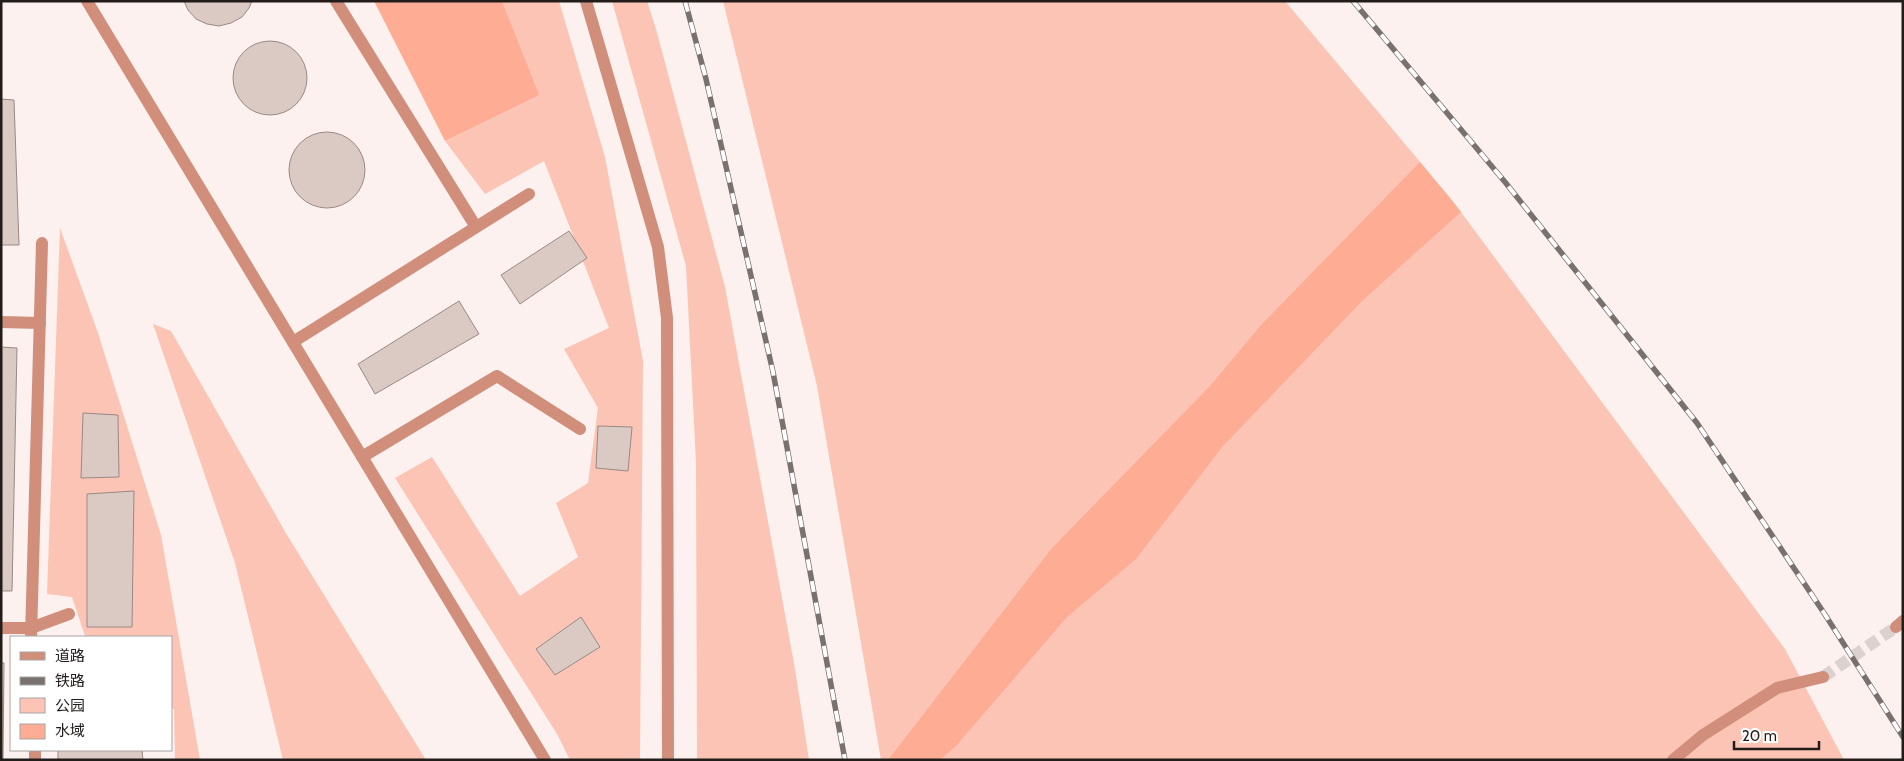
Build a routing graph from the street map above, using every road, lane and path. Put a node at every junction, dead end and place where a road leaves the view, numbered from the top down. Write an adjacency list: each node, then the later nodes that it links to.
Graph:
1 (87, 1): 9 (street)
2 (336, 1): 5 (street)
3 (586, 1): 17 (street)
4 (529, 194): 5 (street)
5 (476, 227): 9 (street)
6 (42, 243): 8 (street)
7 (1, 322): 8 (street)
8 (40, 324): 14 (street)
9 (293, 342): 11 (street)
10 (580, 429): 11 (street)
11 (362, 457): 16 (street)
12 (69, 614): 14 (street)
13 (1, 628): 14 (street)
14 (31, 633)
15 (1823, 677): 18 (street)
16 (545, 760)
17 (668, 760)
18 (1673, 760)

